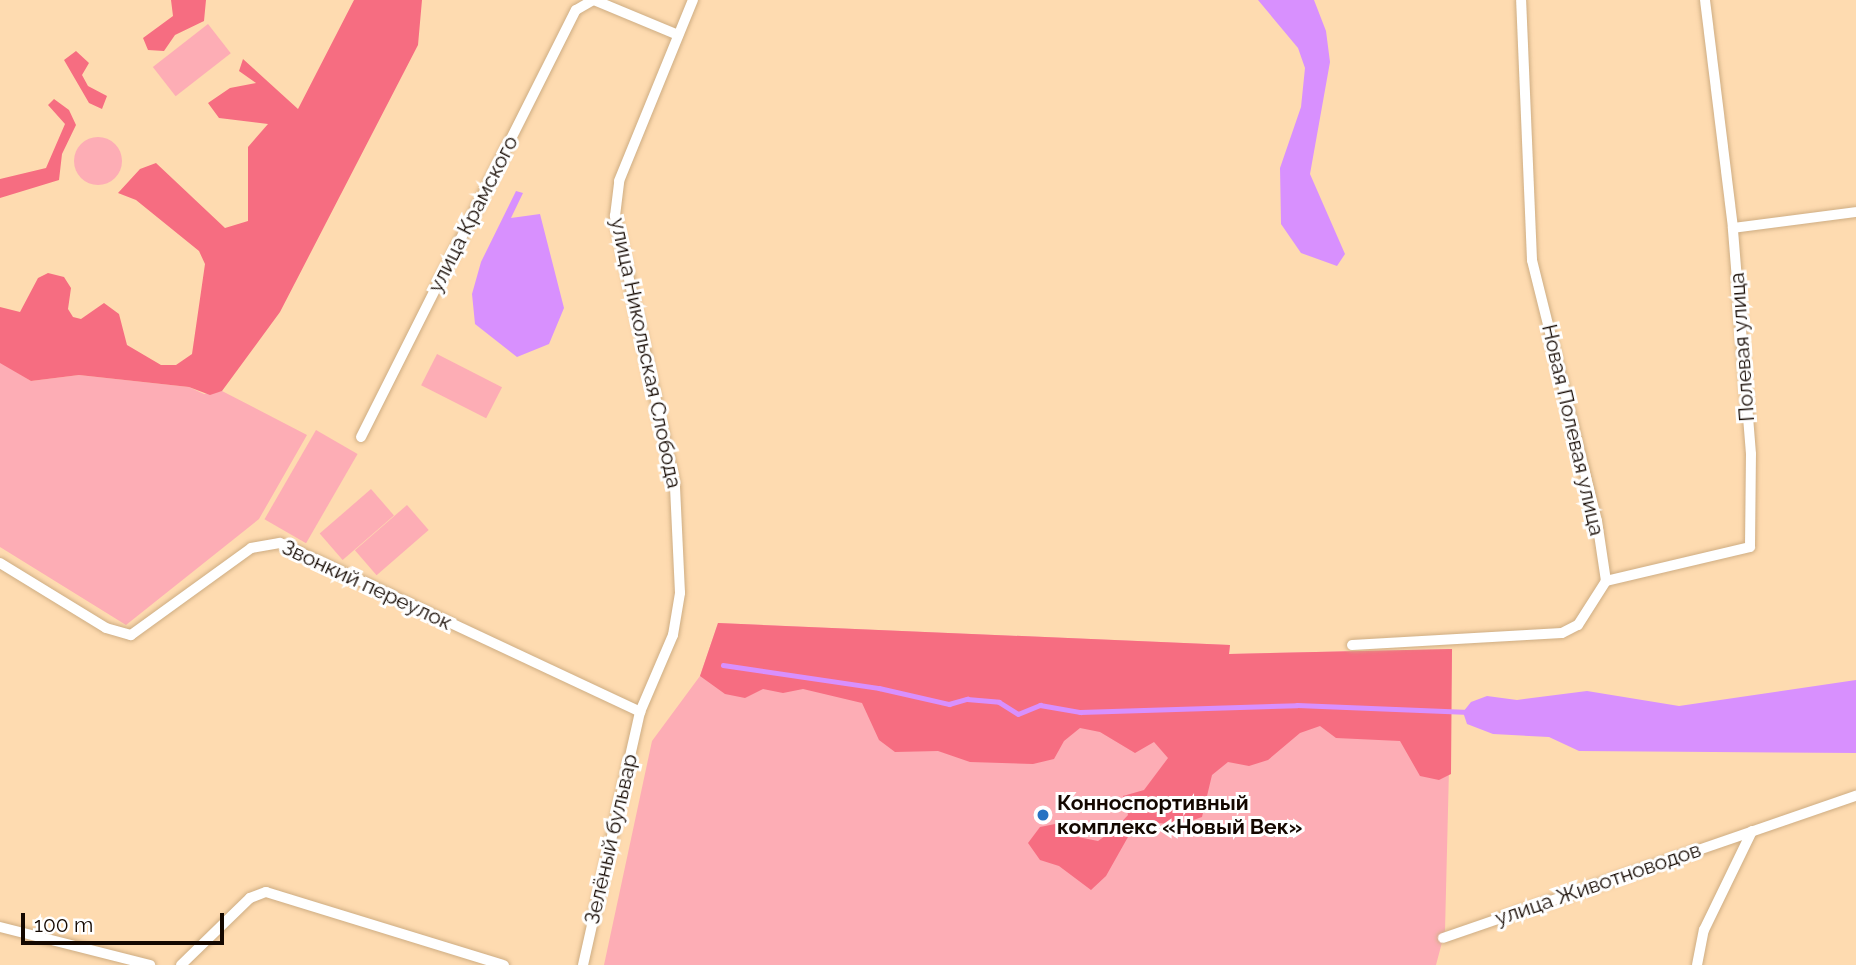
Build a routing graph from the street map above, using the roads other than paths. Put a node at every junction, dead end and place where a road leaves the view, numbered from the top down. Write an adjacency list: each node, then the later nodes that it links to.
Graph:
1 (594, 0): 5 (street, улица Крамского); 8 (street, улица Крамского)
2 (693, 0): 5 (street, улица Никольская Слобода)
3 (1521, 0): 10 (street, Новая Полевая улица)
4 (1705, 0): 7 (street, Полевая улица)
5 (678, 35): 12 (street, улица Никольская Слобода)
6 (1856, 212): 7 (street)
7 (1733, 228): 10 (street, Полевая улица)
8 (361, 437)
9 (0, 563): 12 (street, Звонкий переулок)
10 (1606, 581): 11 (street)
11 (1352, 645)
12 (640, 712): 20 (street, Зелёный бульвар)
13 (1856, 796): 14 (street, улица Животноводов)
14 (1752, 831): 16 (street, улица Животноводов); 21 (street)
15 (0, 927): 17 (street)
16 (1443, 937)
17 (150, 965)
18 (181, 965): 19 (street)
19 (504, 965)
20 (583, 965)
21 (1697, 965)

